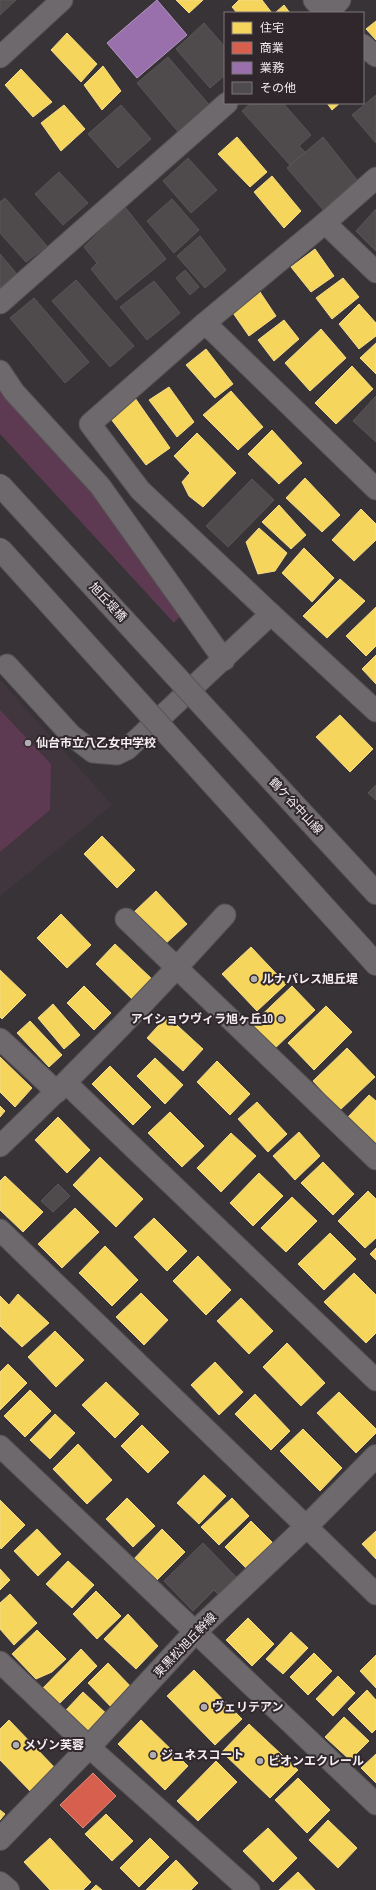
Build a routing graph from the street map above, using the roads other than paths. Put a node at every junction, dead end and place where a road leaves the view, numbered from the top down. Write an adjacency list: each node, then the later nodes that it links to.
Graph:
1 (62, 0): 8 (street)
2 (314, 0): 4 (street)
3 (340, 0): 5 (street)
4 (326, 12)
5 (328, 12)
6 (364, 46): 7 (street)
7 (376, 56)
8 (0, 57)
9 (226, 104): 13 (street)
10 (376, 178): 11 (street)
11 (325, 223): 12 (street); 14 (street)
12 (376, 272)
13 (0, 302)
14 (205, 323): 17 (street); 19 (street)
15 (0, 370): 20 (street)
16 (0, 484): 23 (street, 旭丘堤橋, bridge)
17 (376, 489)
18 (0, 549): 27 (street, bridge)
19 (271, 614): 20 (street); 22 (street)
20 (224, 660): 21 (street)
21 (7, 665)
22 (376, 711)
23 (216, 720): 24 (street, 鶴ケ谷中山線)
24 (376, 893)
25 (225, 916): 28 (street)
26 (126, 919): 28 (street)
27 (376, 964)
28 (177, 969): 30 (street); 32 (street)
29 (0, 1039): 30 (street)
30 (62, 1087): 31 (street); 34 (street)
31 (0, 1146)
32 (376, 1159)
33 (0, 1230): 37 (street)
34 (376, 1380)
35 (0, 1446): 39 (street)
36 (376, 1456): 37 (street, 東黒松旭丘幹線)
37 (306, 1527): 38 (street); 39 (street, 東黒松旭丘幹線)
38 (376, 1594)
39 (196, 1631): 41 (street, 東黒松旭丘幹線); 42 (street)
40 (0, 1662): 41 (street)
41 (89, 1747): 43 (street, 東黒松旭丘幹線); 46 (street)
42 (376, 1804)
43 (0, 1839)
44 (0, 1883): 45 (street)
45 (8, 1890)
46 (249, 1890)

